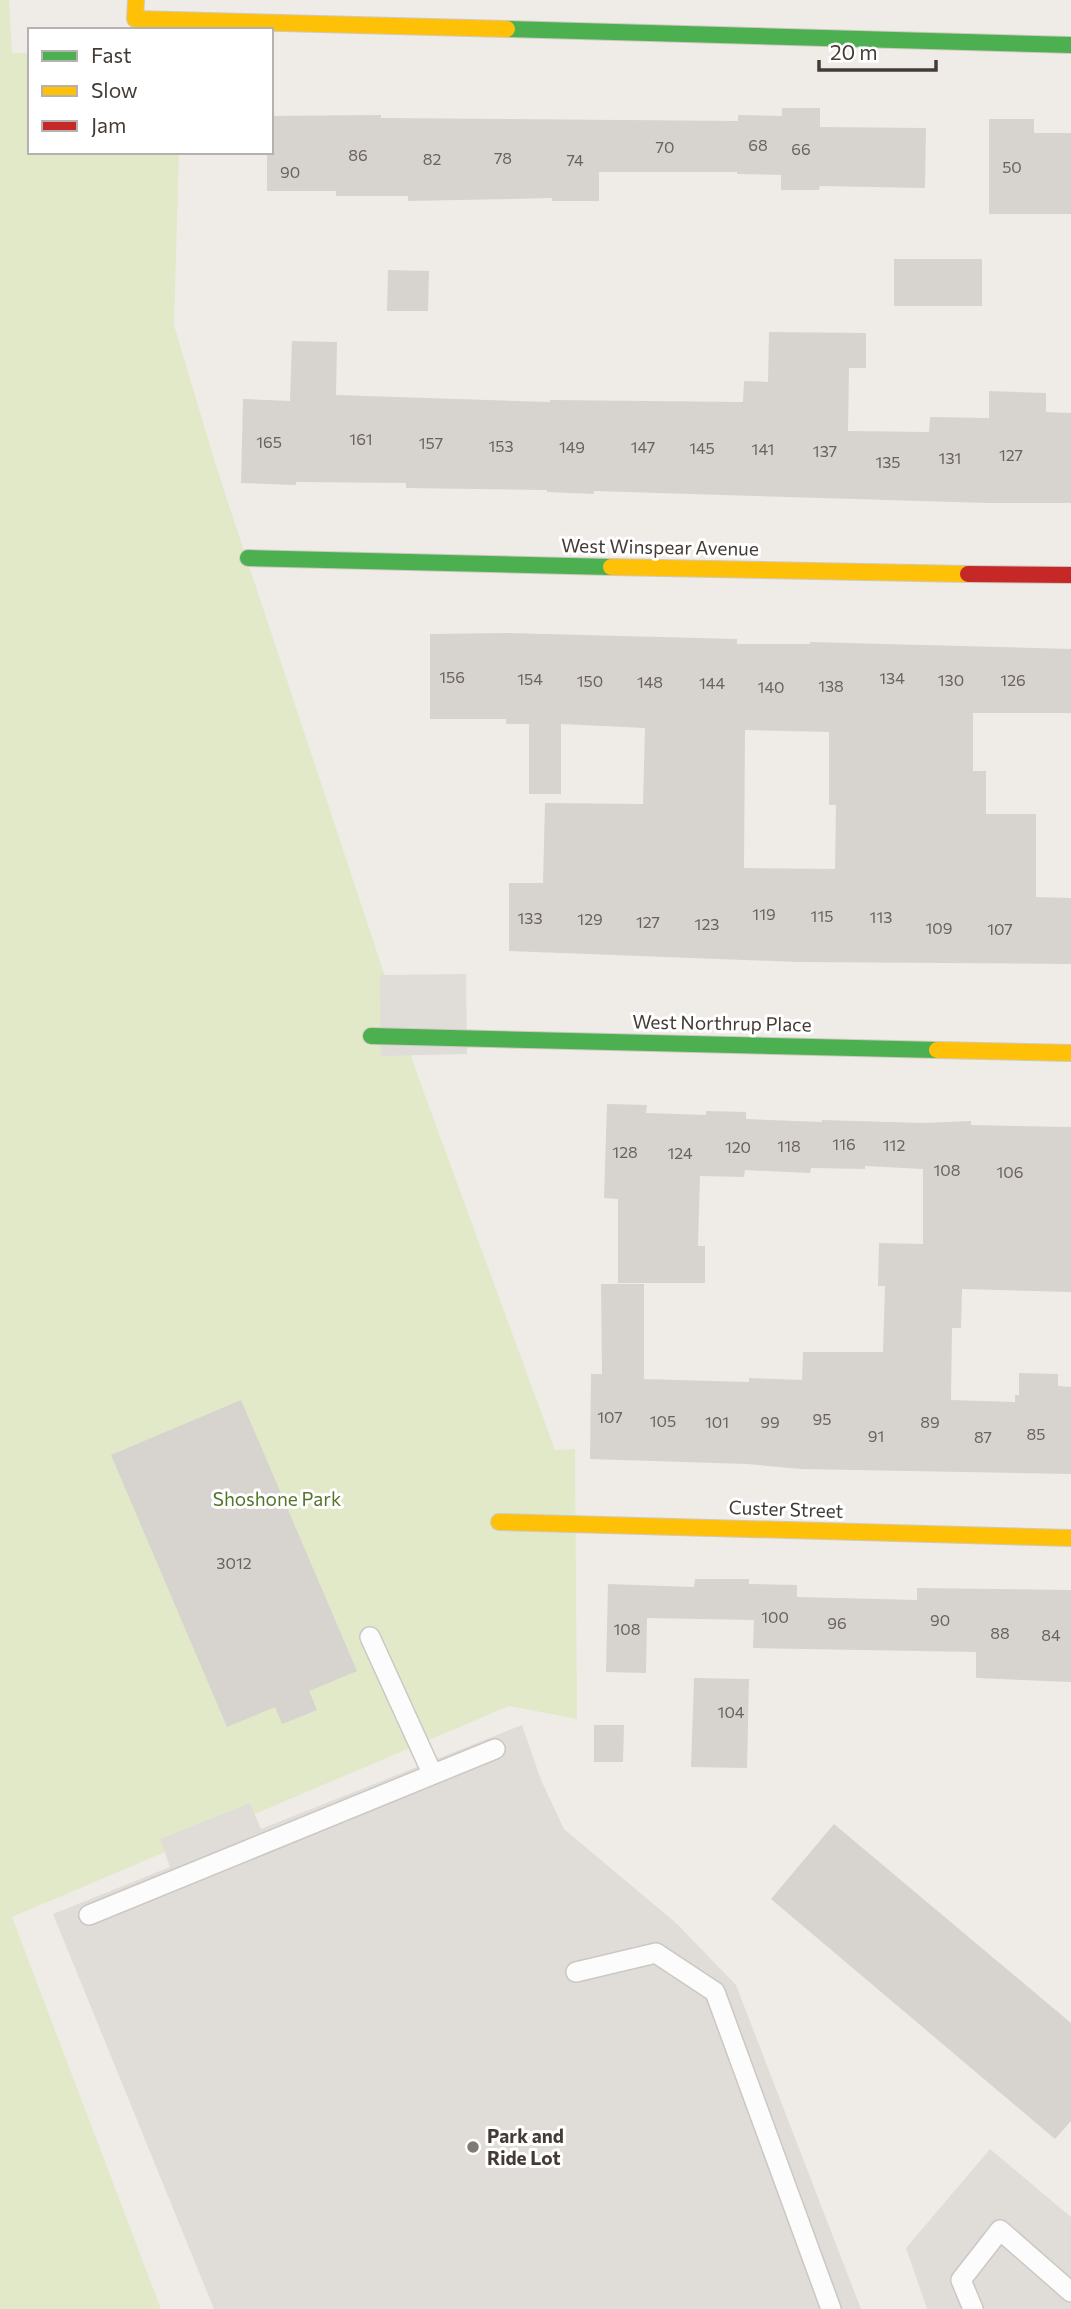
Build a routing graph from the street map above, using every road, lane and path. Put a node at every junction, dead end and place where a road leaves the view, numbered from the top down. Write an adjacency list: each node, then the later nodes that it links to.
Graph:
1 (136, 0): 2 (street)
2 (1071, 45)
3 (248, 558): 4 (street, West Winspear Avenue)
4 (1071, 575)
5 (371, 1036): 6 (street, West Northrup Place)
6 (1071, 1053)
7 (499, 1522): 8 (street, Custer Street)
8 (1071, 1538)
9 (370, 1637): 11 (lane)
10 (495, 1749): 11 (lane)
11 (432, 1773): 12 (lane)
12 (89, 1915)
13 (576, 1972): 15 (lane)
14 (1071, 2292): 16 (lane)
15 (831, 2309)
16 (973, 2309)

